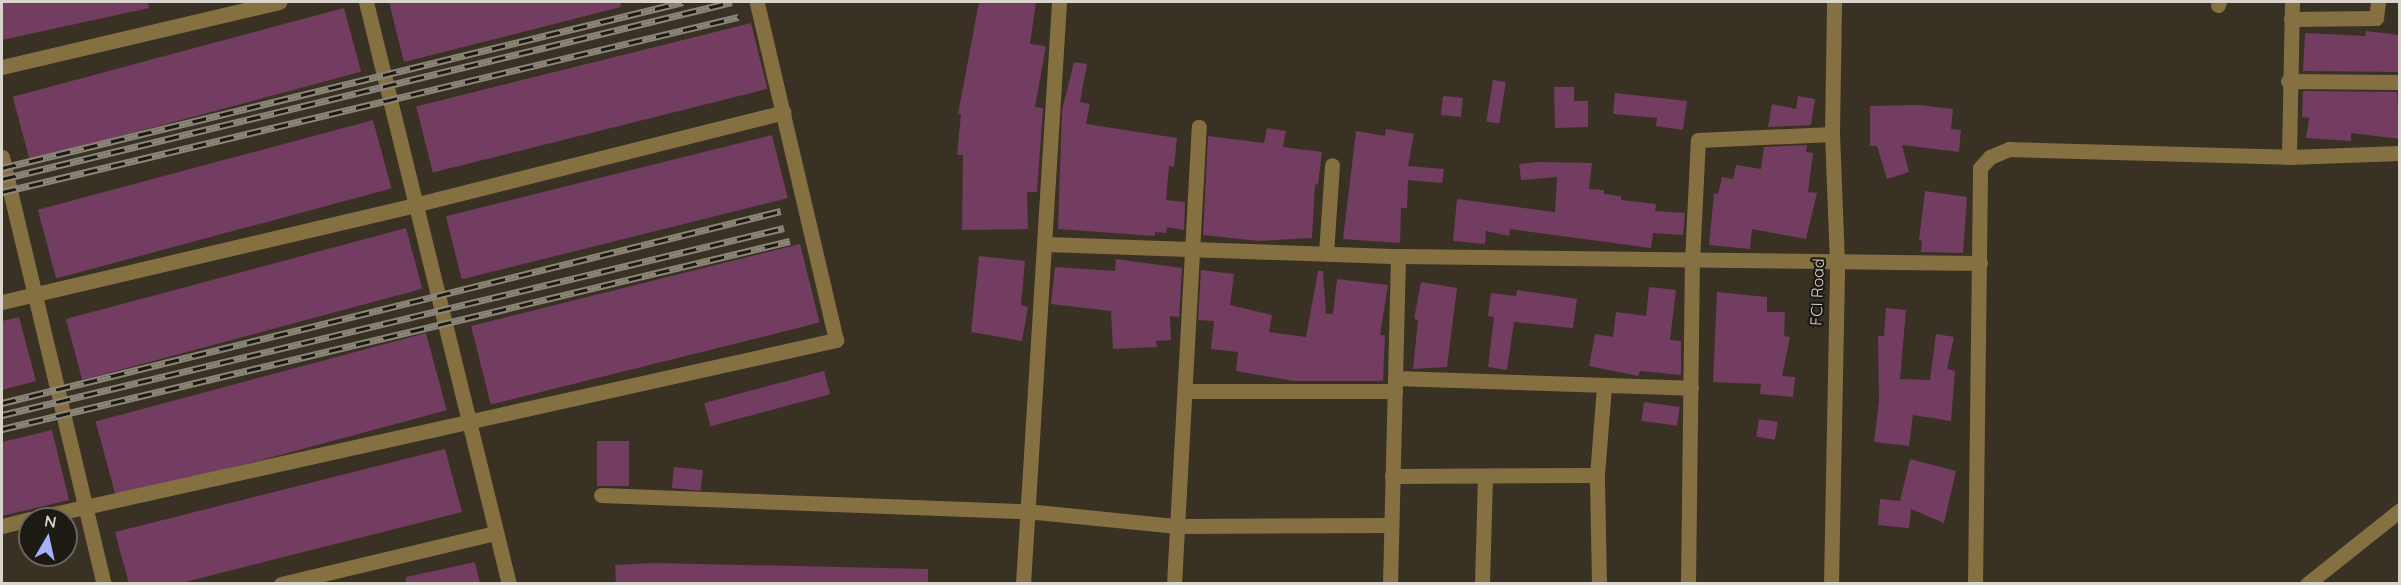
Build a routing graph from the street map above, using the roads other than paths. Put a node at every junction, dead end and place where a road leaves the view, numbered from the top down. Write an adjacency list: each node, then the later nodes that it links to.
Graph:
1 (280, 2): 9 (street)
2 (366, 2): 19 (street)
3 (757, 2): 12 (street)
4 (1059, 2): 20 (street)
5 (1834, 2): 14 (street, FCI Road)
6 (2292, 2): 8 (street)
7 (2378, 2): 8 (street)
8 (2291, 19): 10 (street)
9 (2, 67)
10 (2288, 81): 11 (street); 16 (street)
11 (2400, 82)
12 (783, 112): 19 (street); 33 (street)
13 (1199, 127): 21 (street)
14 (1832, 134): 24 (street); 25 (street, FCI Road)
15 (2400, 153): 16 (street)
16 (2289, 157): 26 (street)
17 (2, 158): 27 (street)
18 (1332, 165): 22 (street)
19 (414, 205): 27 (street); 33 (street)
20 (1046, 244): 21 (street); 41 (street)
21 (1190, 251): 22 (street); 32 (street)
22 (1326, 253): 23 (street)
23 (1398, 255): 24 (street); 29 (street)
24 (1692, 261): 25 (street); 31 (street)
25 (1837, 262): 26 (street); 56 (street, FCI Road)
26 (1980, 263): 57 (street)
27 (35, 294): 28 (street); 38 (street)
28 (2, 302)
29 (1395, 385): 30 (street); 32 (street); 35 (street)
30 (1604, 387): 31 (street); 34 (street)
31 (1691, 388): 55 (street)
32 (1185, 391): 45 (street)
33 (468, 424): 38 (street); 46 (street)
34 (1598, 475): 36 (street); 54 (street)
35 (1392, 476): 36 (street); 43 (street)
36 (1485, 476): 53 (street)
37 (601, 495): 41 (street)
38 (87, 506): 39 (street); 47 (street)
39 (78, 508)
40 (2400, 510): 58 (street)
41 (1026, 511): 45 (street); 50 (street)
42 (18, 522): 44 (street)
43 (1391, 525): 45 (street); 52 (street)
44 (2, 526)
45 (1177, 526): 51 (street)
46 (495, 533): 48 (street); 49 (street)
47 (104, 584)
48 (281, 584)
49 (509, 584)
50 (1023, 584)
51 (1174, 584)
52 (1390, 584)
53 (1482, 584)
54 (1599, 584)
55 (1688, 584)
56 (1831, 584)
57 (1976, 584)
58 (2307, 584)

